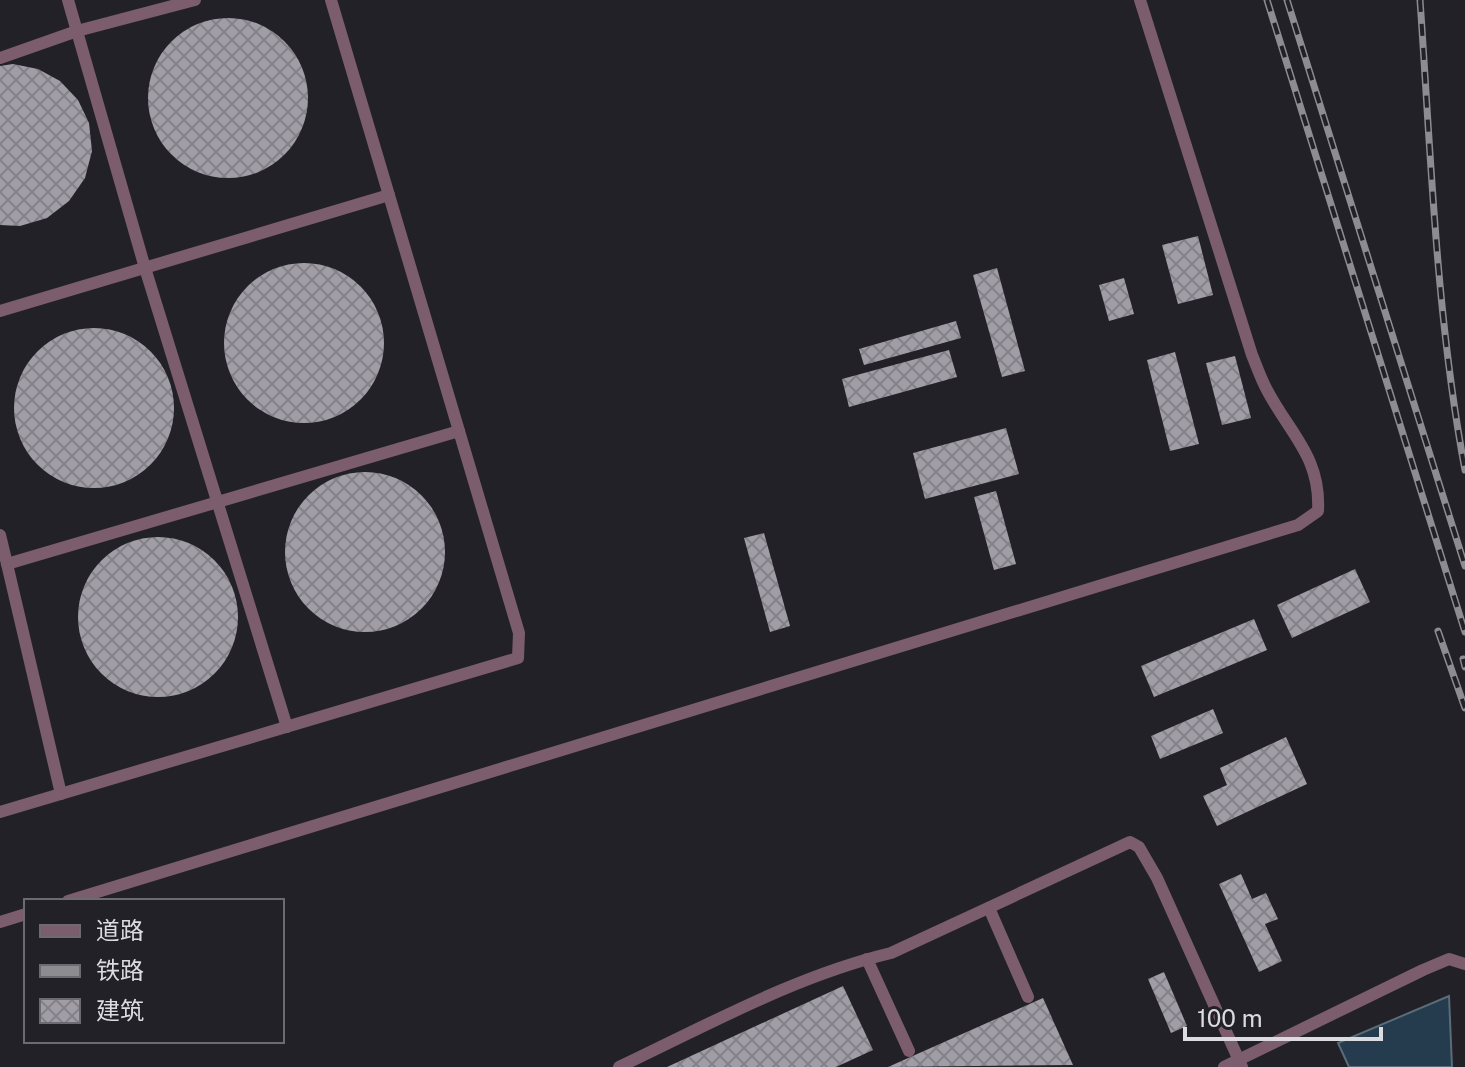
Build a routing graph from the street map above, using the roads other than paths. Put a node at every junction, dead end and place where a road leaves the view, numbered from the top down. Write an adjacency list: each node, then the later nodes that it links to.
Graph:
1 (68, 0): 5 (street)
2 (195, 0): 5 (street)
3 (331, 0): 7 (street)
4 (1140, 0): 17 (street)
5 (77, 31): 6 (street); 8 (street)
6 (0, 58)
7 (389, 195): 8 (street); 10 (street)
8 (145, 268): 9 (street); 11 (street)
9 (0, 311)
10 (459, 431): 11 (street); 14 (street)
11 (217, 502): 13 (street); 14 (street)
12 (0, 535): 13 (street)
13 (7, 564): 15 (street)
14 (287, 727): 15 (street)
15 (61, 794): 16 (street)
16 (0, 812)
17 (75, 899)
18 (989, 908): 21 (street); 23 (street); 25 (street)
19 (24, 915): 20 (street)
20 (0, 922)
21 (867, 959): 24 (street); 26 (street)
22 (1465, 964): 25 (street)
23 (1028, 997)
24 (909, 1051)
25 (1241, 1063): 27 (street)
26 (619, 1067)
27 (1224, 1067)

